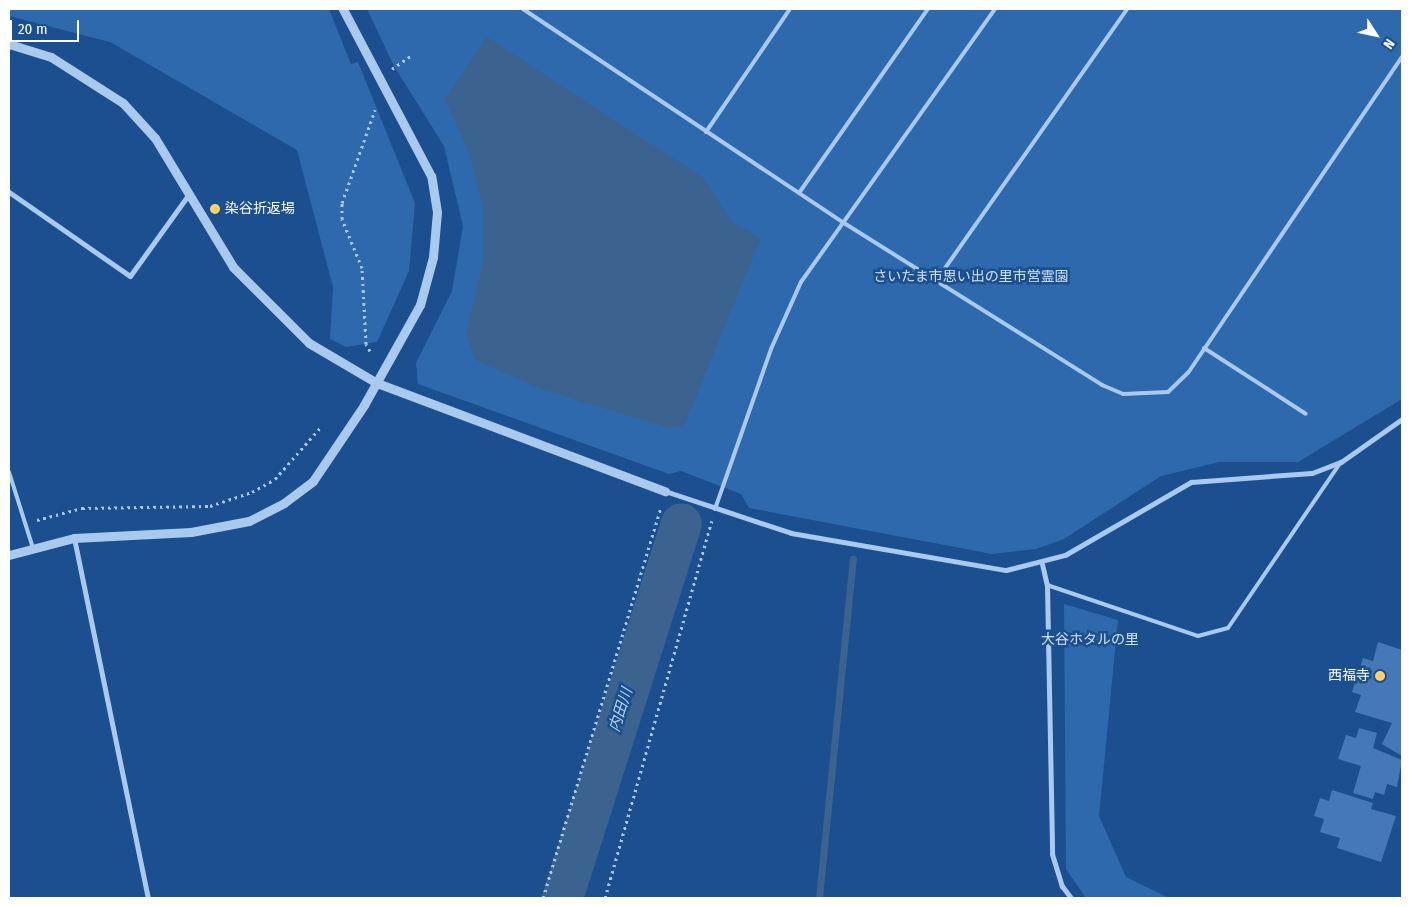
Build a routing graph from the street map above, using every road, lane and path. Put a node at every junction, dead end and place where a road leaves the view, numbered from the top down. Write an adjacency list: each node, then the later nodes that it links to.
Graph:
1 (343, 9): 20 (street)
2 (523, 9): 12 (lane)
3 (790, 9): 12 (lane)
4 (928, 9): 14 (lane)
5 (995, 9): 16 (lane)
6 (1127, 9): 17 (lane)
7 (9, 44): 15 (street)
8 (412, 55): 10 (path)
9 (1402, 58): 18 (lane)
10 (389, 71)
11 (375, 110): 19 (path)
12 (706, 132): 14 (lane)
13 (9, 192): 15 (street)
14 (799, 193): 16 (lane)
15 (189, 194): 20 (street)
16 (844, 223): 17 (lane); 27 (lane)
17 (936, 281): 18 (lane)
18 (1204, 348): 21 (lane)
19 (370, 351)
20 (377, 383): 26 (street); 29 (street)
21 (1306, 414)
22 (1402, 418): 24 (street)
23 (320, 428): 28 (path)
24 (1342, 462): 32 (street); 33 (lane)
25 (9, 472): 28 (lane)
26 (665, 491): 27 (street); 35 (path)
27 (715, 509): 32 (street); 36 (path)
28 (27, 524): 30 (lane)
29 (74, 538): 30 (street); 34 (street)
30 (33, 548): 31 (street)
31 (9, 555)
32 (1042, 564): 33 (street)
33 (1047, 585): 37 (street)
34 (148, 898)
35 (543, 898)
36 (605, 898)
37 (1070, 898)

